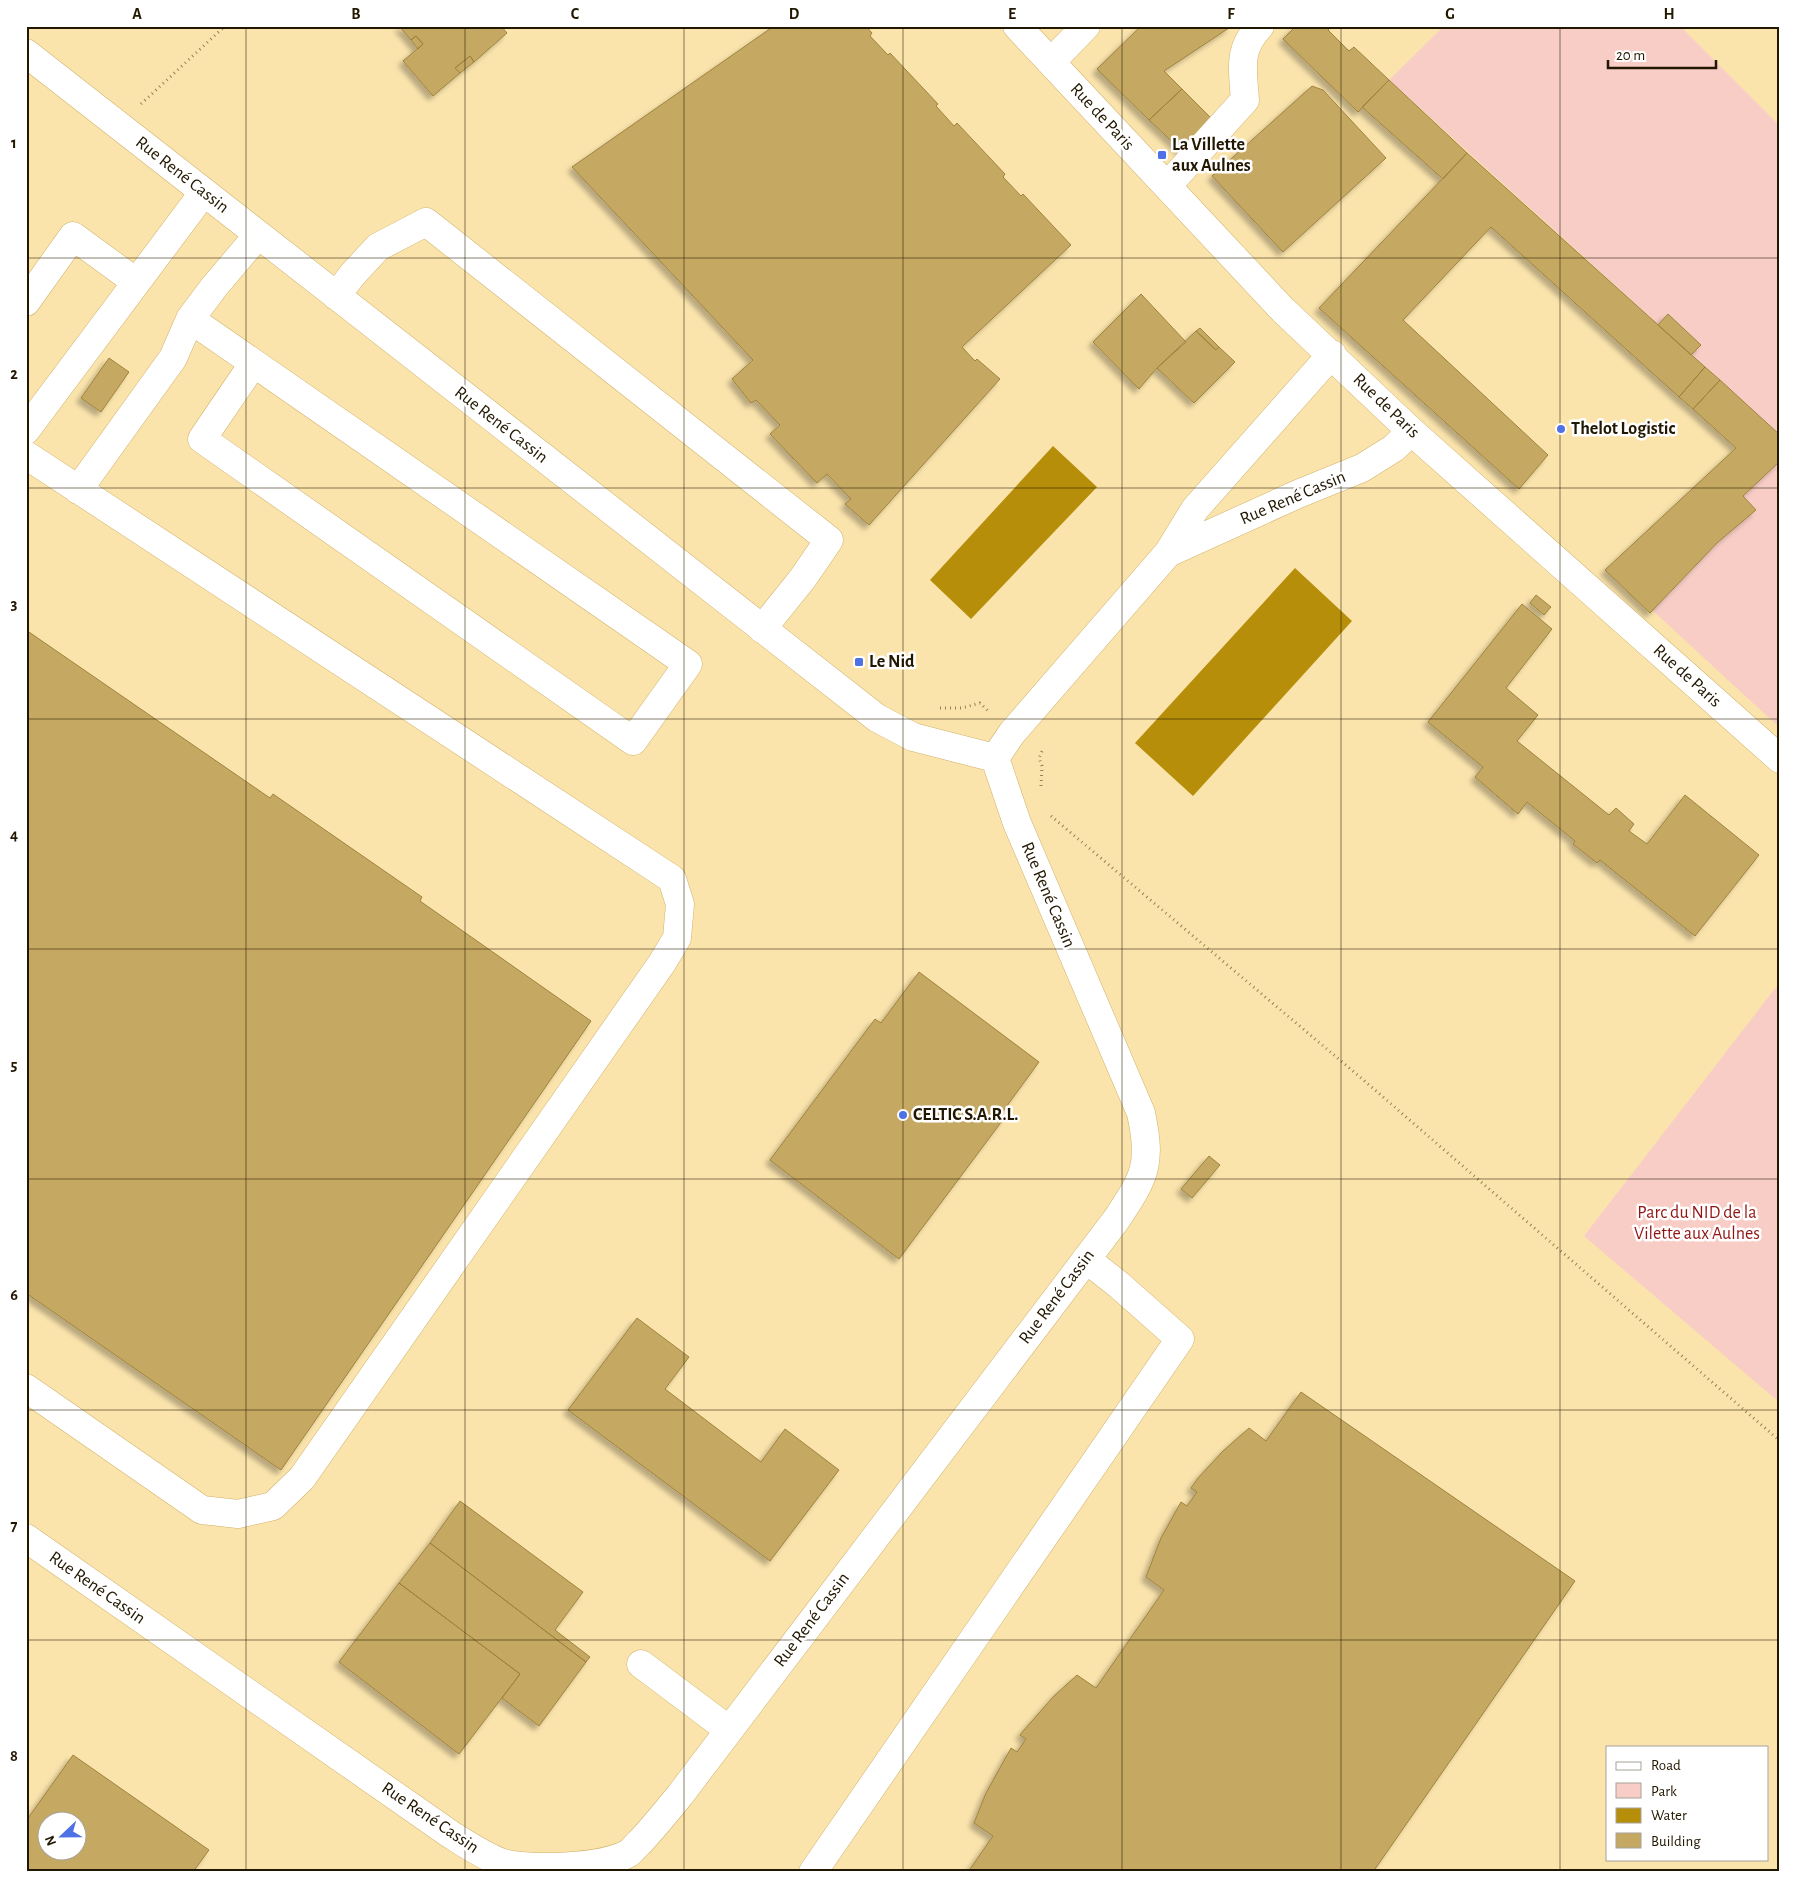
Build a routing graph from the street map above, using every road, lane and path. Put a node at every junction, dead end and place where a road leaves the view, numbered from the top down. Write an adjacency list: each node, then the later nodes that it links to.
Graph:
1 (225, 26): 7 (path)
2 (1017, 26): 6 (street, Rue de Paris)
3 (1086, 26): 6 (street)
4 (1260, 26): 8 (street)
5 (26, 53): 7 (street, Rue René Cassin)
6 (1051, 62): 8 (street, Rue de Paris)
7 (120, 125): 9 (street, Rue René Cassin)
8 (1167, 186): 15 (street, Rue de Paris)
9 (204, 192): 10 (street, Rue René Cassin); 11 (street)
10 (258, 235): 12 (street, Rue René Cassin); 14 (street)
11 (136, 282): 13 (street); 17 (street)
12 (336, 296): 22 (street, Rue René Cassin); 22 (street)
13 (26, 302)
14 (190, 319): 16 (street); 20 (street)
15 (1332, 354): 18 (street, Rue de Paris); 21 (street, Rue René Cassin)
16 (253, 364): 16 (street)
17 (26, 430)
18 (1411, 431): 21 (street, Rue René Cassin); 25 (street, Rue de Paris)
19 (26, 455): 20 (street)
20 (78, 490): 29 (street)
21 (1168, 553): 23 (street, Rue René Cassin)
22 (762, 629): 24 (street, Rue René Cassin)
23 (1022, 722): 24 (street, Rue René Cassin); 26 (path)
24 (995, 758): 28 (street, Rue René Cassin)
25 (1780, 759)
26 (1041, 789)
27 (1043, 810): 30 (path)
28 (1086, 1259): 33 (street, Rue René Cassin); 35 (street)
29 (26, 1388)
30 (1780, 1441)
31 (26, 1538): 34 (street, Rue René Cassin)
32 (641, 1664): 33 (street)
33 (729, 1730): 34 (street, Rue René Cassin)
34 (632, 1862)
35 (814, 1872)

